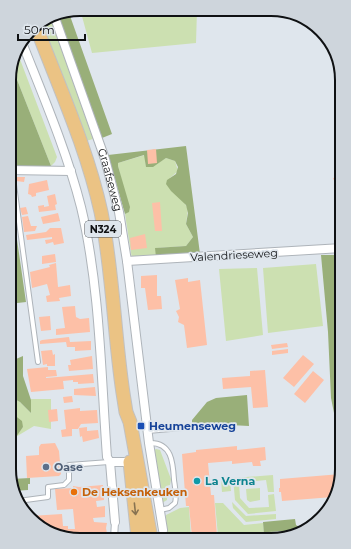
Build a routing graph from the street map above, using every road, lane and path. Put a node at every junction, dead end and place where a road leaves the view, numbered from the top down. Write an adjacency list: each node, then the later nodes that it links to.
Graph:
1 (56, 21): 8 (street, Graafseweg)
2 (38, 32): 10 (main road, Graafseweg / N324)
3 (25, 48): 5 (street)
4 (16, 170): 5 (street)
5 (71, 171): 15 (street)
6 (16, 206): 9 (lane)
7 (335, 248): 8 (street, Valendrieseweg)
8 (127, 261): 12 (street, Graafseweg)
9 (38, 362)
10 (126, 412): 14 (main road, Graafseweg / N324); 16 (main road, Graafseweg / N324)
11 (193, 427): 12 (lane)
12 (148, 431): 13 (street, Graafseweg)
13 (149, 443): 14 (street); 18 (street, Graafseweg); 18 (lane)
14 (135, 448): 21 (main road, Graafseweg / N324)
15 (110, 462): 16 (street); 17 (lane); 19 (street)
16 (130, 462): 22 (main road, Graafseweg / N324, one-way to 22)
17 (25, 500)
18 (160, 510): 23 (street, Graafseweg)
19 (114, 522): 20 (street)
20 (114, 533)
21 (152, 533)
22 (152, 533)
23 (154, 533)

